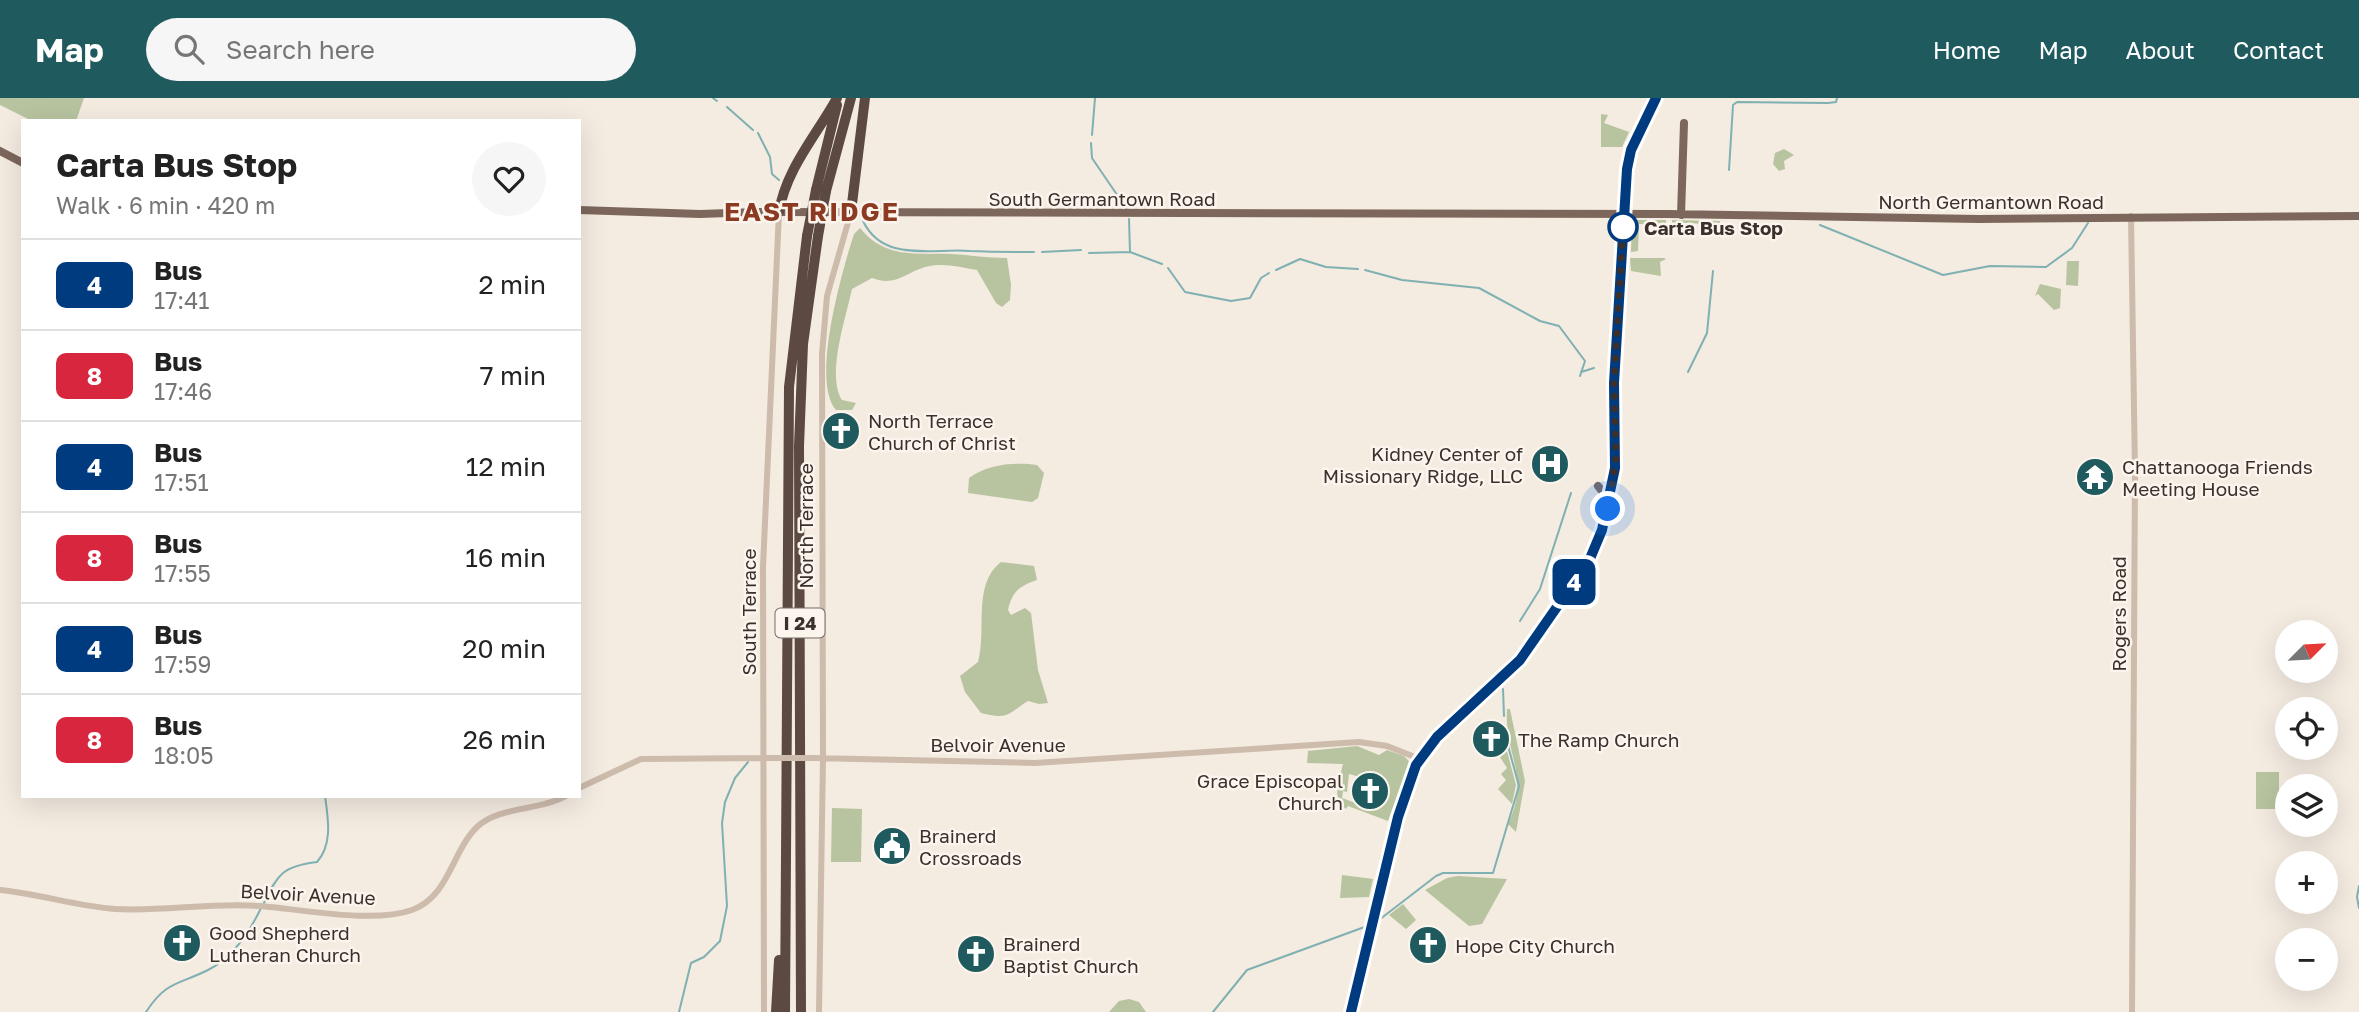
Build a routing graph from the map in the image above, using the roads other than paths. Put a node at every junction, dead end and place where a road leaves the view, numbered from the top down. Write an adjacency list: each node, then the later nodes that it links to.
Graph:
1 (838, 98): 8 (highway, I 24); 10 (highway)
2 (851, 98): 8 (highway, I 24)
3 (865, 98): 11 (highway)
4 (1656, 98): 12 (main road)
5 (1684, 123): 13 (main road)
6 (0, 151): 7 (main road)
7 (21, 162)
8 (821, 191): 16 (highway, I 24, bridge)
9 (581, 211): 10 (main road, South Germantown Road)
10 (779, 212): 11 (main road, South Germantown Road); 21 (street, South Terrace)
11 (850, 212): 12 (main road, South Germantown Road); 22 (street, North Terrace)
12 (1624, 214): 13 (main road, North Germantown Road); 18 (main road)
13 (1681, 215): 14 (main road, North Germantown Road)
14 (2131, 216): 15 (main road, North Germantown Road); 34 (street, Rogers Road)
15 (2359, 216)
16 (812, 236): 26 (highway, I 24); 31 (highway, I 24)
17 (1598, 486): 18 (main road)
18 (1609, 502): 20 (main road)
19 (1588, 587): 20 (main road)
20 (1569, 588): 23 (main road)
21 (765, 758): 22 (street, Belvoir Avenue, bridge); 24 (street, Belvoir Avenue); 28 (street, South Terrace)
22 (823, 758): 23 (street, Belvoir Avenue); 32 (street, North Terrace)
23 (1420, 759): 33 (main road)
24 (581, 788)
25 (563, 798): 27 (street, Belvoir Avenue)
26 (785, 848): 29 (highway); 30 (highway, I 24)
27 (0, 890)
28 (765, 1012)
29 (776, 1012)
30 (785, 1012)
31 (803, 1012)
32 (819, 1012)
33 (1351, 1012)
34 (2132, 1012)

